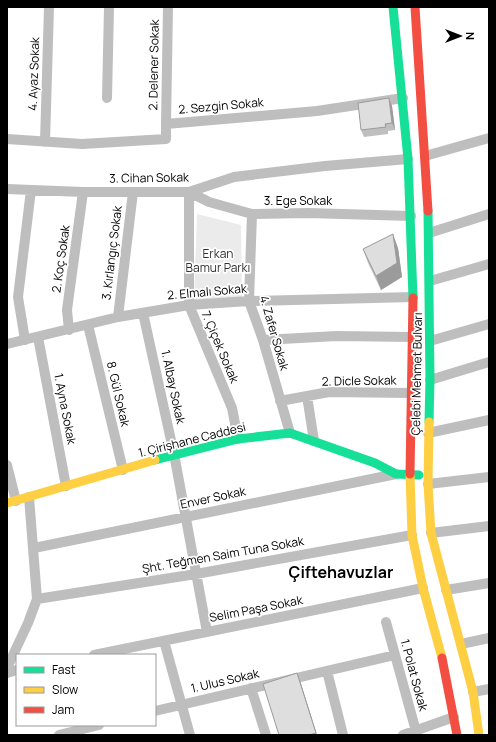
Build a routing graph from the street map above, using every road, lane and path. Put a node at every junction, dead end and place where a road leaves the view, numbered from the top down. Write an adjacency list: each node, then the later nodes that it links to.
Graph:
1 (49, 7): 11 (street, 4. Ayaz Sokak)
2 (109, 7): 6 (street)
3 (168, 7): 8 (street, 2. Delener Sokak)
4 (393, 7): 7 (main road, Çelebi Mehmet Bulvarı)
5 (416, 7): 12 (main road, Çelebi Mehmet Bulvarı)
6 (107, 98)
7 (403, 98): 8 (street, 2. Sezgin Sokak); 13 (main road, Çelebi Mehmet Bulvarı)
8 (166, 124): 11 (street, 2. Sezgin Sokak)
9 (489, 138): 12 (street)
10 (7, 139): 11 (street, 2. Sezgin Sokak)
11 (45, 142)
12 (425, 156): 22 (main road, Çelebi Mehmet Bulvarı)
13 (408, 159): 18 (street, 3. Cihan Sokak); 21 (main road, Çelebi Mehmet Bulvarı)
14 (7, 189): 15 (street, 3. Cihan Sokak)
15 (31, 190): 16 (street, 3. Cihan Sokak); 35 (street)
16 (83, 192): 17 (street, 3. Cihan Sokak); 32 (street, 2. Koç Sokak)
17 (133, 192): 18 (street, 3. Cihan Sokak); 29 (street, 3. Kırlangıç Sokak)
18 (189, 192): 19 (street, 3. Ege Sokak); 27 (street, 7. Çiçek Sokak)
19 (252, 214): 21 (street, 3. Ege Sokak); 26 (street, 4. Zafer Sokak)
20 (489, 214): 22 (street)
21 (411, 216): 25 (main road, Çelebi Mehmet Bulvarı)
22 (429, 232): 24 (main road, Çelebi Mehmet Bulvarı)
23 (489, 264): 24 (street)
24 (430, 281): 37 (main road, Çelebi Mehmet Bulvarı)
25 (413, 297): 26 (street, 2. Elmalı Sokak); 34 (main road, Çelebi Mehmet Bulvarı)
26 (249, 301): 27 (street, 2. Elmalı Sokak); 36 (street, 4. Zafer Sokak)
27 (189, 305): 28 (street, 2. Elmalı Sokak); 47 (street, 7. Çiçek Sokak)
28 (143, 313): 29 (street, 2. Elmalı Sokak); 49 (street, 1. Albay Sokak)
29 (118, 317): 31 (street, 2. Elmalı Sokak)
30 (489, 324): 37 (street)
31 (88, 325): 32 (street, 2. Elmalı Sokak); 51 (street, 8. Gül Sokak)
32 (69, 330): 33 (street, 2. Elmalı Sokak)
33 (38, 337): 35 (street, 2. Elmalı Sokak); 56 (street, 1. Ayna Sokak)
34 (412, 337): 36 (street); 41 (main road, Çelebi Mehmet Bulvarı)
35 (25, 340): 38 (street, 2. Elmalı Sokak)
36 (263, 340): 43 (street, 4. Zafer Sokak)
37 (430, 341): 40 (main road, Çelebi Mehmet Bulvarı)
38 (7, 344)
39 (489, 362): 40 (street)
40 (430, 380): 45 (main road, Çelebi Mehmet Bulvarı)
41 (411, 393): 42 (street, 2. Dicle Sokak); 53 (main road, Çelebi Mehmet Bulvarı)
42 (307, 396): 43 (street, 2. Dicle Sokak); 48 (street, 2. Dicle Sokak)
43 (280, 401): 46 (street, 4. Zafer Sokak)
44 (489, 420): 45 (street)
45 (428, 432): 55 (main road, Çelebi Mehmet Bulvarı)
46 (290, 433): 47 (main road, 1. Çirişhane Caddesi); 48 (main road, 1. Çirişhane Caddesi)
47 (238, 439): 49 (main road, 1. Çirişhane Caddesi)
48 (314, 441): 52 (main road, 1. Çirişhane Caddesi)
49 (174, 454): 51 (main road, 1. Çirişhane Caddesi); 59 (street, 1. Albay Sokak)
50 (7, 465): 58 (street)
51 (123, 470): 56 (main road, 1. Çirişhane Caddesi)
52 (396, 474): 53 (main road, 1. Çirişhane Caddesi); 59 (street, Enver Sokak)
53 (410, 475): 55 (main road, 1. Çirişhane Caddesi); 62 (main road, Çelebi Mehmet Bulvarı)
54 (489, 477): 55 (street)
55 (428, 479): 61 (main road, Çelebi Mehmet Bulvarı)
56 (66, 486): 57 (main road, 1. Çirişhane Caddesi)
57 (29, 497): 58 (main road, 1. Çirişhane Caddesi); 63 (street)
58 (11, 502)
59 (185, 517): 63 (street, Enver Sokak); 64 (street, 1. Albay Sokak)
60 (489, 526): 61 (street)
61 (431, 533): 67 (main road, Çelebi Mehmet Bulvarı)
62 (412, 535): 64 (street, Şht. Teğmen Saim Tuna Sokak); 66 (main road, Çelebi Mehmet Bulvarı)
63 (34, 548): 68 (street)
64 (196, 574): 68 (street, Şht. Teğmen Saim Tuna Sokak); 70 (street, 1. Albay Sokak)
65 (489, 583): 67 (street)
66 (423, 588): 70 (street, Selim Paşa Sokak); 83 (main road, Çelebi Mehmet Bulvarı)
67 (446, 590): 73 (main road, Çelebi Mehmet Bulvarı)
68 (37, 599): 76 (street)
69 (386, 622): 75 (street, 1. Polat Sokak)
70 (207, 632): 72 (street, Selim Paşa Sokak)
71 (489, 638): 73 (street)
72 (164, 641): 74 (street, Selim Paşa Sokak); 81 (street)
73 (461, 644): 80 (main road, Çelebi Mehmet Bulvarı)
74 (99, 654)
75 (395, 655): 77 (street, 1. Ulus Sokak); 85 (street, 1. Polat Sokak)
76 (7, 668)
77 (327, 671): 78 (street, 1. Ulus Sokak); 89 (street)
78 (251, 688): 81 (street, 1. Ulus Sokak); 88 (street)
79 (489, 689): 80 (street)
80 (473, 692): 92 (main road, Çelebi Mehmet Bulvarı)
81 (182, 704): 82 (street, 1. Ulus Sokak); 87 (street)
82 (156, 711)
83 (454, 717): 85 (street); 91 (main road, Çelebi Mehmet Bulvarı)
84 (95, 726): 86 (street)
85 (416, 733): 90 (street)
86 (59, 735)
87 (190, 735)
88 (266, 735)
89 (343, 735)
90 (403, 735)
91 (457, 735)
92 (479, 735)

